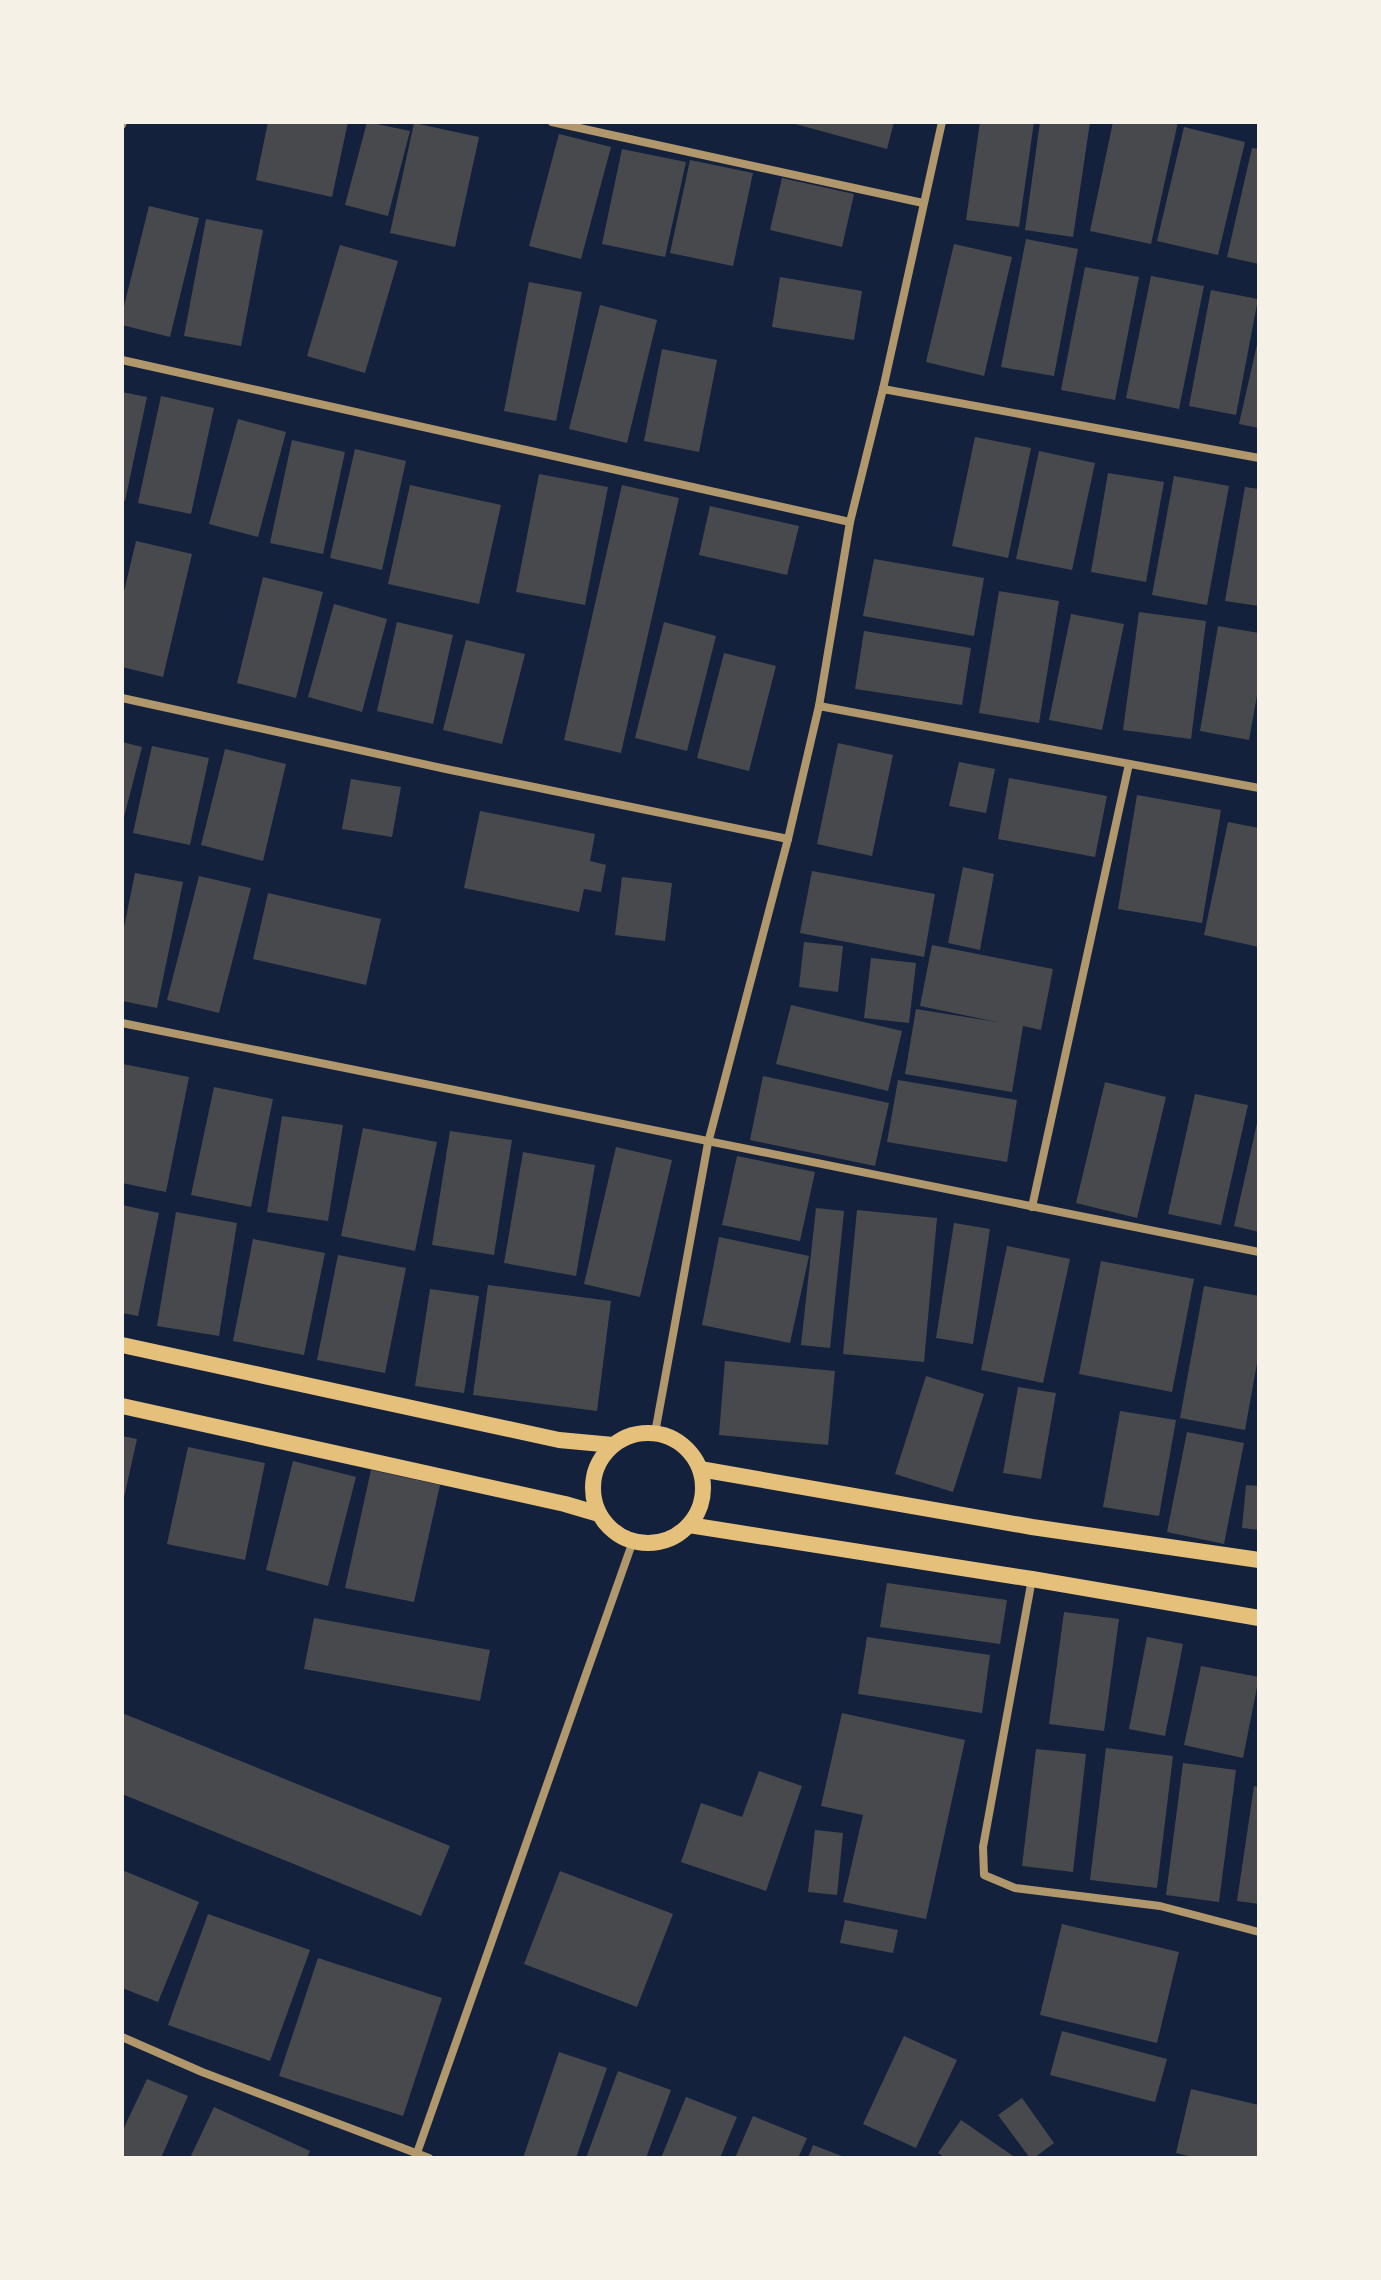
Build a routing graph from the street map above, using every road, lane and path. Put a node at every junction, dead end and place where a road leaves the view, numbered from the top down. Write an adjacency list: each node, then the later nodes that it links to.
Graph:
1 (552, 122): 4 (street)
2 (605, 122): 4 (street)
3 (942, 122): 5 (street)
4 (602, 133): 5 (street)
5 (923, 203): 7 (street)
6 (122, 360): 9 (street)
7 (883, 389): 8 (street); 9 (street)
8 (1259, 458)
9 (850, 522): 11 (street)
10 (122, 698): 14 (street)
11 (819, 706): 12 (street); 14 (street)
12 (1129, 764): 13 (street); 17 (street)
13 (1259, 788)
14 (788, 839): 16 (street)
15 (122, 1023): 16 (street)
16 (708, 1143): 17 (street); 21 (street)
17 (1032, 1207): 18 (street)
18 (1259, 1252)
19 (122, 1345): 22 (main road)
20 (122, 1406): 24 (main road)
21 (655, 1433): 22 (main road); 23 (main road)
22 (613, 1445): 24 (main road)
23 (700, 1469): 25 (main road); 27 (main road)
24 (599, 1514): 26 (main road)
25 (689, 1525): 26 (main road); 28 (main road)
26 (633, 1541): 32 (street)
27 (1259, 1560)
28 (1032, 1579): 29 (main road); 30 (street)
29 (1259, 1618)
30 (1259, 1932)
31 (122, 2037): 32 (street)
32 (417, 2153): 33 (street)
33 (429, 2158)

